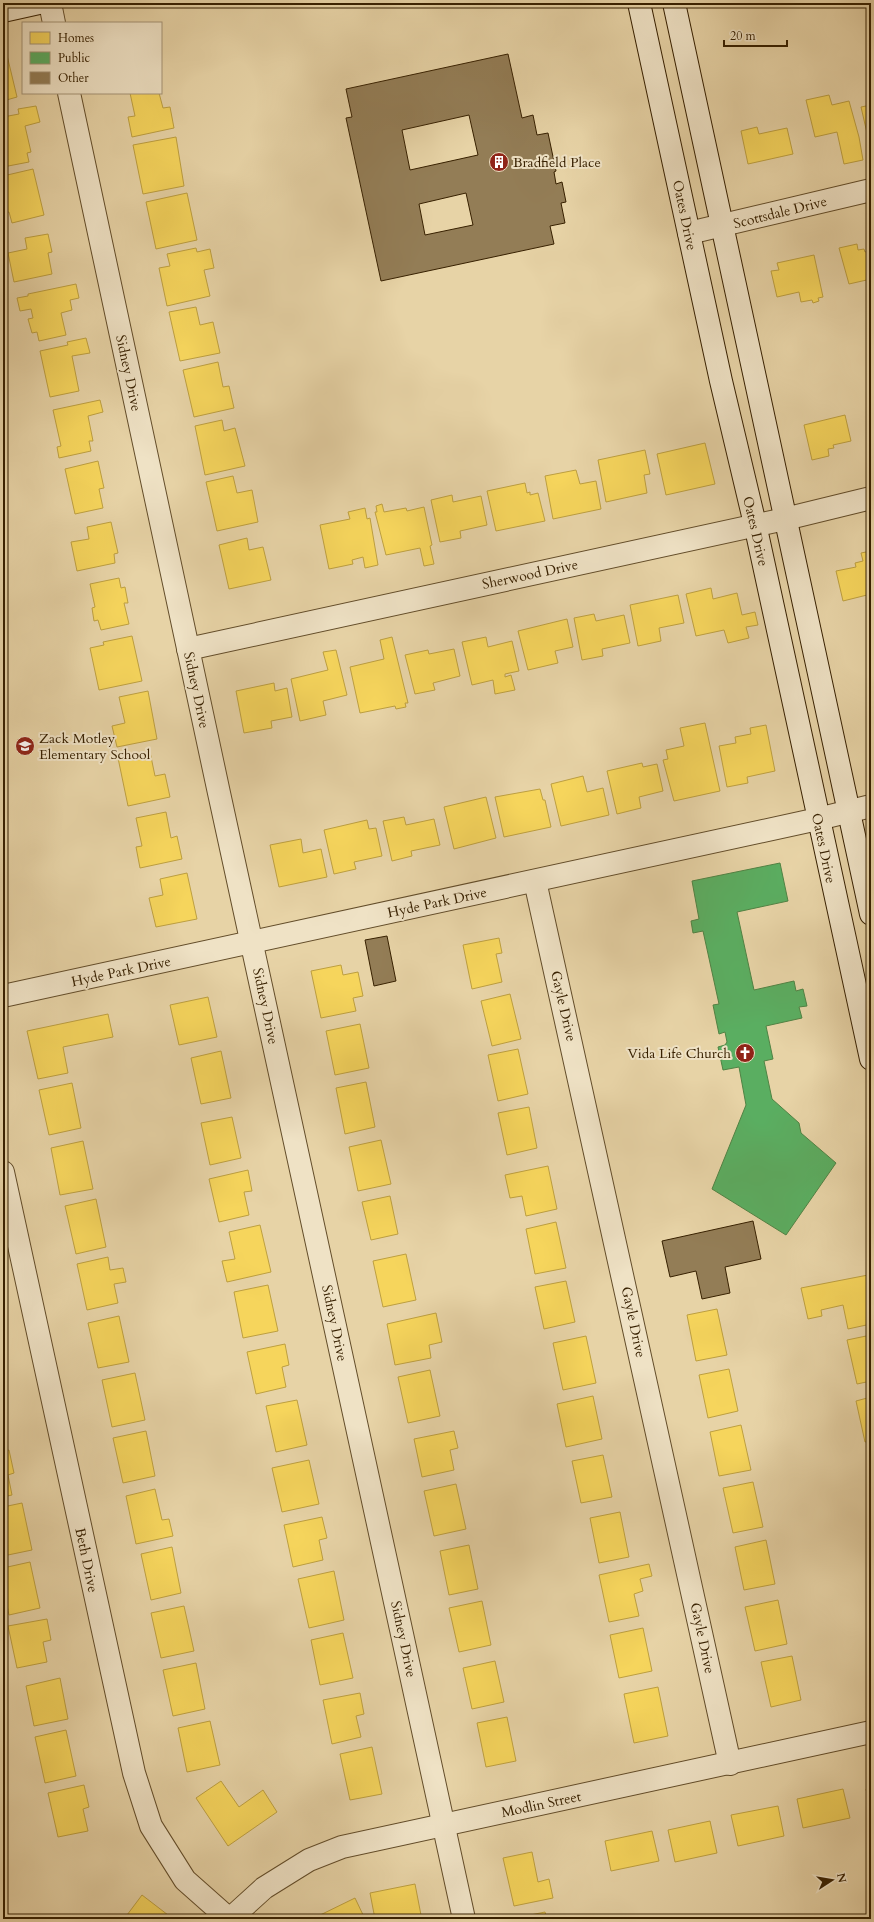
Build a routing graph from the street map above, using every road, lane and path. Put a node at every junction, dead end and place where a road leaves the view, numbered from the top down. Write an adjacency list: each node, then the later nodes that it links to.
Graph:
1 (39, 3): 5 (street)
2 (50, 3): 6 (street)
3 (639, 3): 10 (street, Oates Drive)
4 (674, 3): 9 (street)
5 (3, 10)
6 (54, 22)
7 (69, 94): 14 (street, Sidney Drive)
8 (871, 190): 9 (street, Scottsdale Drive)
9 (722, 226): 10 (street, Scottsdale Drive); 12 (street)
10 (689, 233): 13 (street, Oates Drive)
11 (871, 498): 12 (street, Sherwood Drive)
12 (785, 519): 13 (street, Sherwood Drive); 16 (street)
13 (755, 524): 14 (street, Sherwood Drive); 17 (street, Oates Drive)
14 (188, 648): 20 (street, Sidney Drive)
15 (871, 806): 16 (street, Hyde Park Drive)
16 (848, 811): 17 (street, Hyde Park Drive); 19 (street)
17 (818, 819): 18 (street, Hyde Park Drive); 22 (street, Oates Drive)
18 (535, 881): 20 (street, Hyde Park Drive); 25 (street, Gayle Drive)
19 (871, 914)
20 (252, 943): 21 (street, Hyde Park Drive); 26 (street, Sidney Drive)
21 (3, 996)
22 (871, 1059)
23 (3, 1172): 27 (street, Beth Drive)
24 (871, 1732): 25 (street, Modlin Street)
25 (730, 1764): 26 (street, Modlin Street)
26 (444, 1824): 27 (street, Modlin Street); 28 (street, Sidney Drive)
27 (230, 1919)
28 (464, 1919)

